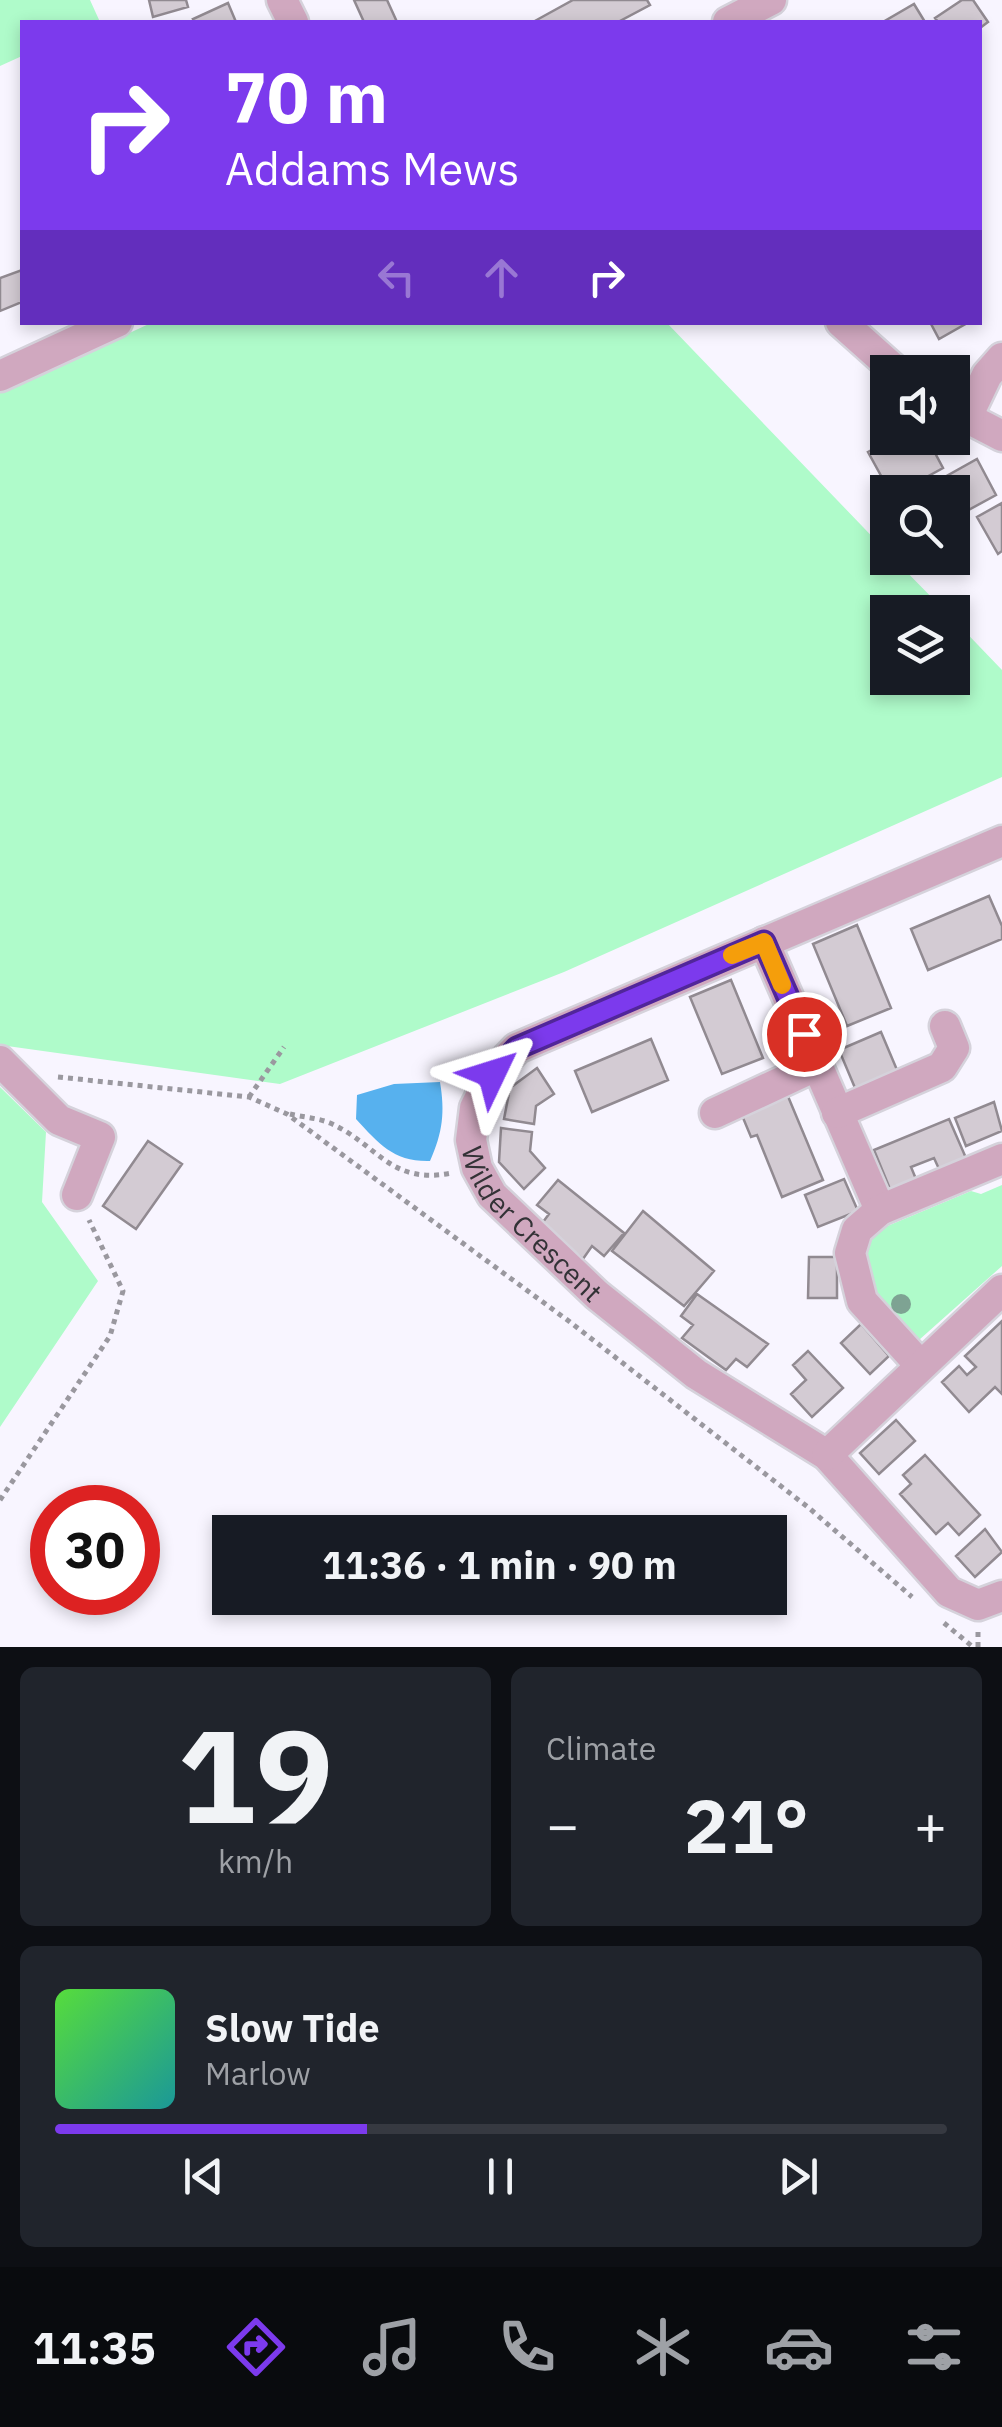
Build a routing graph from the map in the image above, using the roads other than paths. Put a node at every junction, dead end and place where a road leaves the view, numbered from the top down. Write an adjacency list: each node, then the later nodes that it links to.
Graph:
1 (771, 0): 2 (street)
2 (732, 20)
3 (110, 325): 7 (street)
4 (844, 325): 5 (street)
5 (877, 355)
6 (1002, 358): 8 (street)
7 (0, 376)
8 (970, 400)
9 (970, 419): 10 (street)
10 (1002, 436)
11 (1002, 841): 12 (street, Wilder Crescent)
12 (764, 942): 15 (street); 23 (street, Wilder Crescent)
13 (945, 1026): 16 (street)
14 (0, 1061): 19 (street)
15 (818, 1065): 16 (street); 17 (street)
16 (837, 1112): 20 (street)
17 (715, 1113)
18 (1002, 1159): 20 (street)
19 (77, 1194)
20 (880, 1210): 22 (street)
21 (1002, 1290): 22 (street)
22 (920, 1364): 23 (street)
23 (827, 1456): 24 (street, Wilder Crescent)
24 (1002, 1596)

